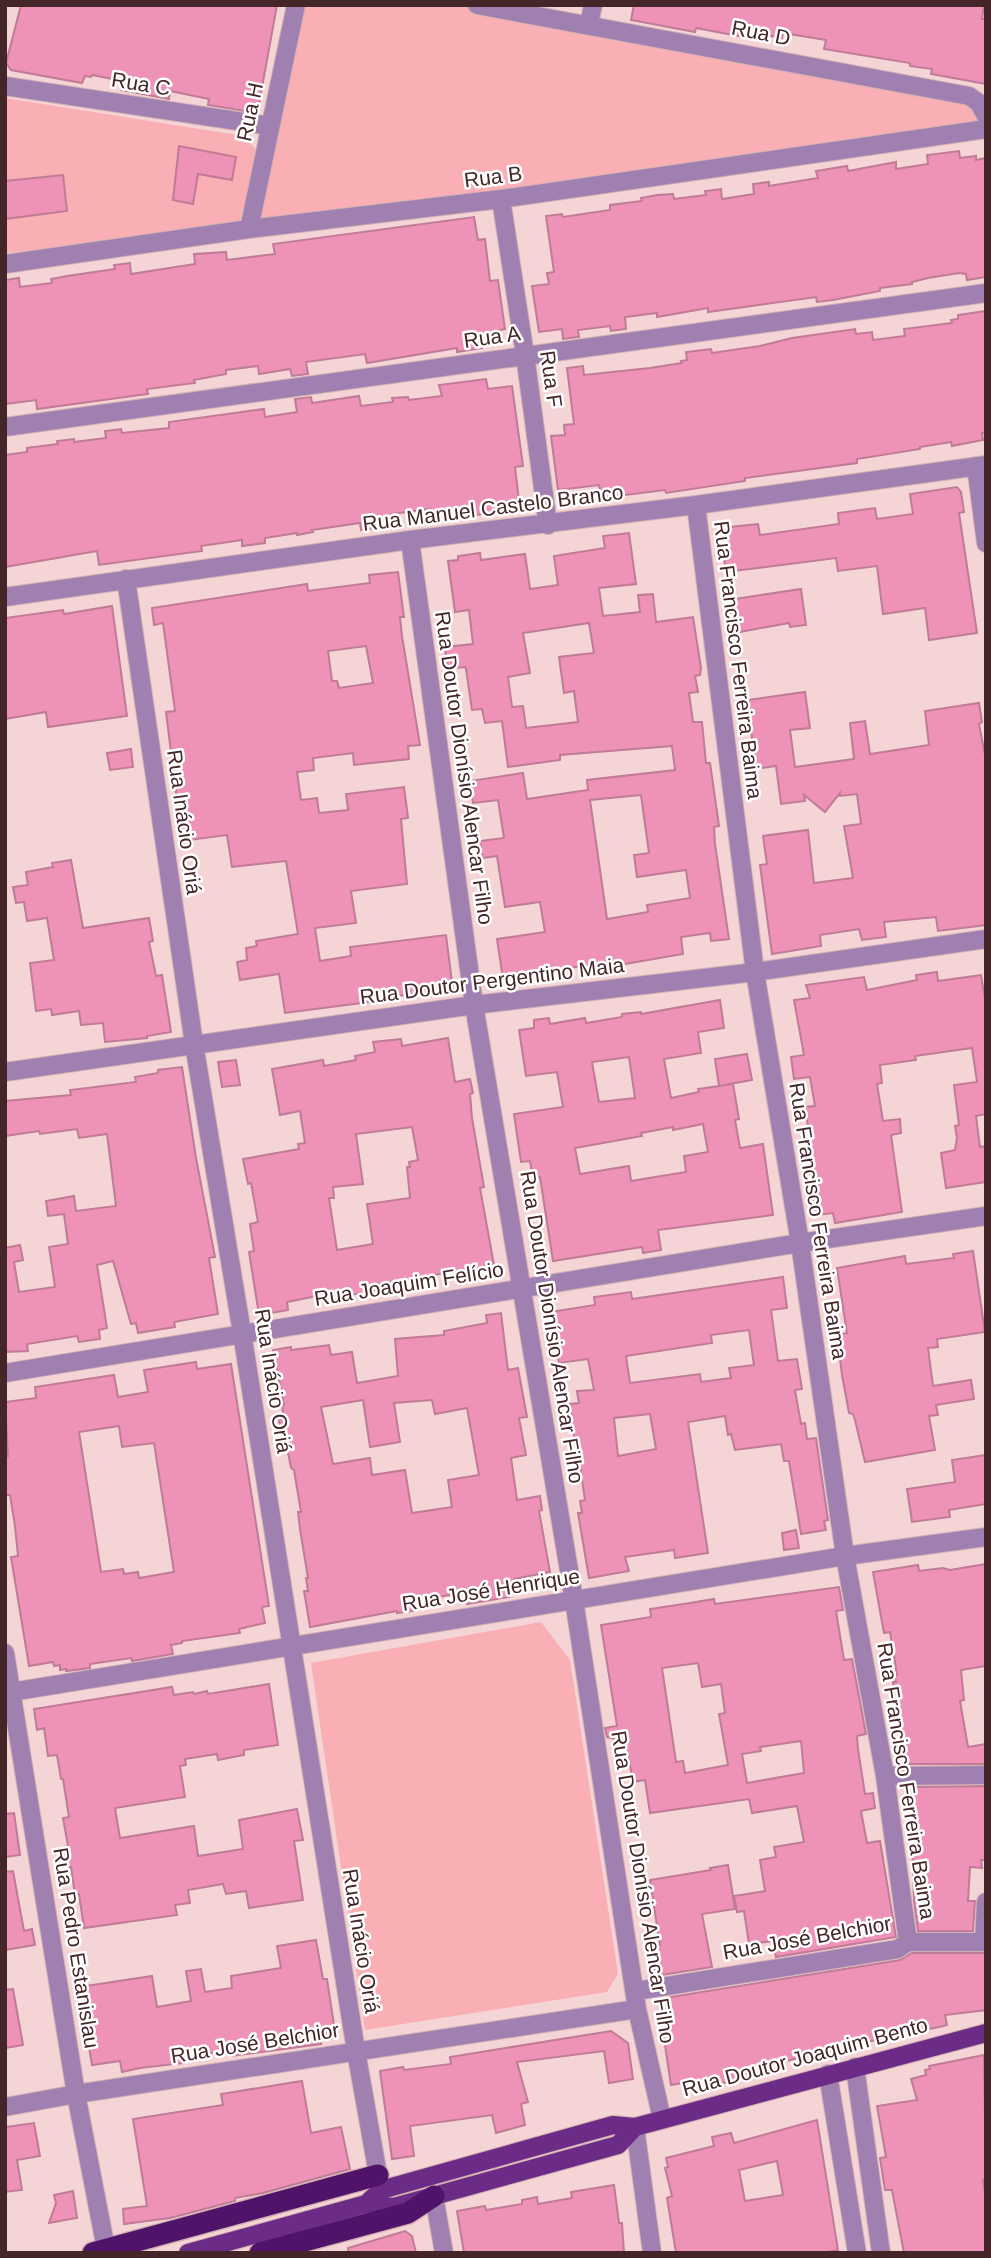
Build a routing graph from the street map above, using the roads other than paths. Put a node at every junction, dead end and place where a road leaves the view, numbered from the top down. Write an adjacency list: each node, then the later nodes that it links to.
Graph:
1 (296, 5): 7 (street, Rua H)
2 (477, 5): 4 (street, Rua D)
3 (593, 5): 4 (street)
4 (589, 24): 6 (street, Rua D)
5 (5, 86): 7 (street, Rua C)
6 (986, 116)
7 (270, 126): 10 (street, Rua H)
8 (986, 129): 9 (street, Rua B)
9 (501, 199): 10 (street, Rua B); 13 (street, Rua F)
10 (249, 229): 11 (street, Rua B)
11 (5, 264)
12 (986, 293): 13 (street, Rua A)
13 (525, 355): 14 (street, Rua A); 17 (street, Rua F)
14 (5, 427)
15 (981, 466): 16 (street, Rua Manuel Castelo Branco); 19 (street)
16 (696, 505): 17 (street, Rua Manuel Castelo Branco); 23 (street, Rua Francisco Ferreira Baima)
17 (548, 524): 18 (street, Rua Manuel Castelo Branco)
18 (410, 540): 20 (street, Rua Manuel Castelo Branco); 24 (street, Rua Doutor Dionísio Alencar Filho)
19 (986, 543)
20 (126, 579): 21 (street, Rua Manuel Castelo Branco); 25 (street, Rua Inácio Oriá)
21 (5, 597)
22 (986, 939): 23 (street, Rua Doutor Pergentino Maia)
23 (755, 972): 24 (street, Rua Doutor Pergentino Maia); 28 (street, Rua Francisco Ferreira Baima)
24 (474, 1005): 25 (street, Rua Doutor Pergentino Maia); 29 (street, Rua Doutor Dionísio Alencar Filho)
25 (194, 1044): 26 (street, Rua Doutor Pergentino Maia); 30 (street, Rua Inácio Oriá)
26 (5, 1072)
27 (986, 1216): 28 (street, Rua Joaquim Felício)
28 (800, 1243): 29 (street, Rua Joaquim Felício); 33 (street, Rua Francisco Ferreira Baima)
29 (523, 1289): 30 (street, Rua Joaquim Felício); 34 (street, Rua Doutor Dionísio Alencar Filho)
30 (242, 1333): 31 (street, Rua Joaquim Felício); 35 (street, Rua Inácio Oriá)
31 (5, 1373)
32 (986, 1537): 33 (street, Rua José Henrique)
33 (845, 1556): 34 (street, Rua José Henrique); 39 (street, Rua Francisco Ferreira Baima)
34 (574, 1600): 35 (street, Rua José Henrique); 43 (street, Rua Doutor Dionísio Alencar Filho)
35 (290, 1646): 37 (street, Rua José Henrique); 45 (street, Rua Inácio Oriá)
36 (5, 1653): 37 (street, Rua Pedro Estanislau)
37 (8, 1693): 48 (street, Rua Pedro Estanislau)
38 (986, 1775): 39 (street)
39 (885, 1776): 41 (street, Rua Francisco Ferreira Baima)
40 (986, 1902): 42 (street)
41 (908, 1942): 42 (street, Rua José Belchior); 43 (street, Rua José Belchior)
42 (985, 1942)
43 (636, 2000): 45 (street, Rua José Belchior); 50 (street, Rua Doutor Dionísio Alencar Filho)
44 (986, 2033): 46 (main road, Rua Doutor Joaquim Bento)
45 (356, 2051): 48 (street, Rua José Belchior); 52 (street, Rua Inácio Oriá)
46 (855, 2067): 47 (main road, Rua Doutor Joaquim Bento); 53 (street)
47 (828, 2074): 50 (main road, Rua Doutor Joaquim Bento); 54 (street)
48 (76, 2094): 49 (street, Rua José Belchior); 57 (street, Rua Pedro Estanislau)
49 (5, 2107)
50 (662, 2119): 51 (main road, Rua Doutor Joaquim Bento)
51 (635, 2127): 52 (main road, Rua Doutor Joaquim Bento); 55 (main road, Rua Doutor Joaquim Bento); 61 (street)
52 (380, 2183): 56 (main road, Rua Doutor Joaquim Bento); 57 (highway)
53 (872, 2193): 54 (street); 63 (street)
54 (848, 2195): 62 (street)
55 (435, 2196): 56 (main road, Rua Doutor Joaquim Bento); 59 (highway); 60 (street)
56 (366, 2204): 58 (main road, Rua Doutor Joaquim Bento)
57 (99, 2251)
58 (188, 2253)
59 (260, 2253)
60 (444, 2253)
61 (652, 2253)
62 (857, 2253)
63 (881, 2253)

